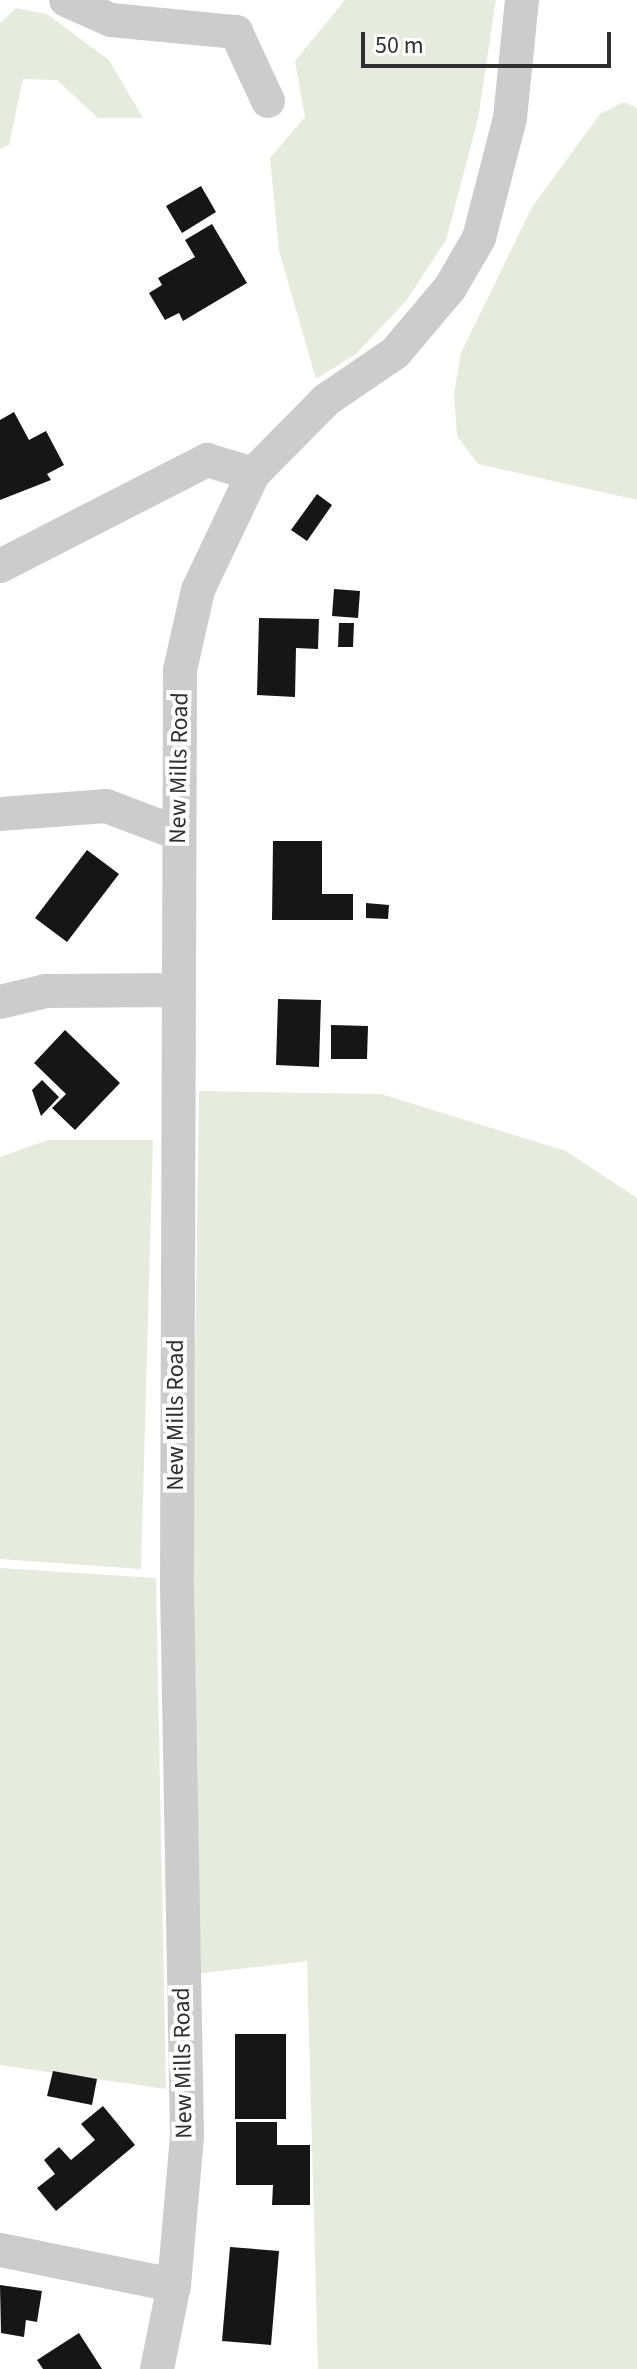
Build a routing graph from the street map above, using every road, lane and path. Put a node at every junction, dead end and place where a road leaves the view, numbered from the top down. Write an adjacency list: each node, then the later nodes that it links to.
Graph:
1 (66, 0): 3 (street)
2 (522, 0): 4 (street, New Mills Road)
3 (268, 101)
4 (253, 474): 5 (street); 7 (street, New Mills Road)
5 (0, 566)
6 (0, 814): 7 (street)
7 (178, 833): 8 (street, New Mills Road)
8 (179, 990): 9 (street); 11 (street, New Mills Road)
9 (0, 1002)
10 (0, 2250): 11 (street)
11 (174, 2285): 12 (street, New Mills Road)
12 (157, 2369)

